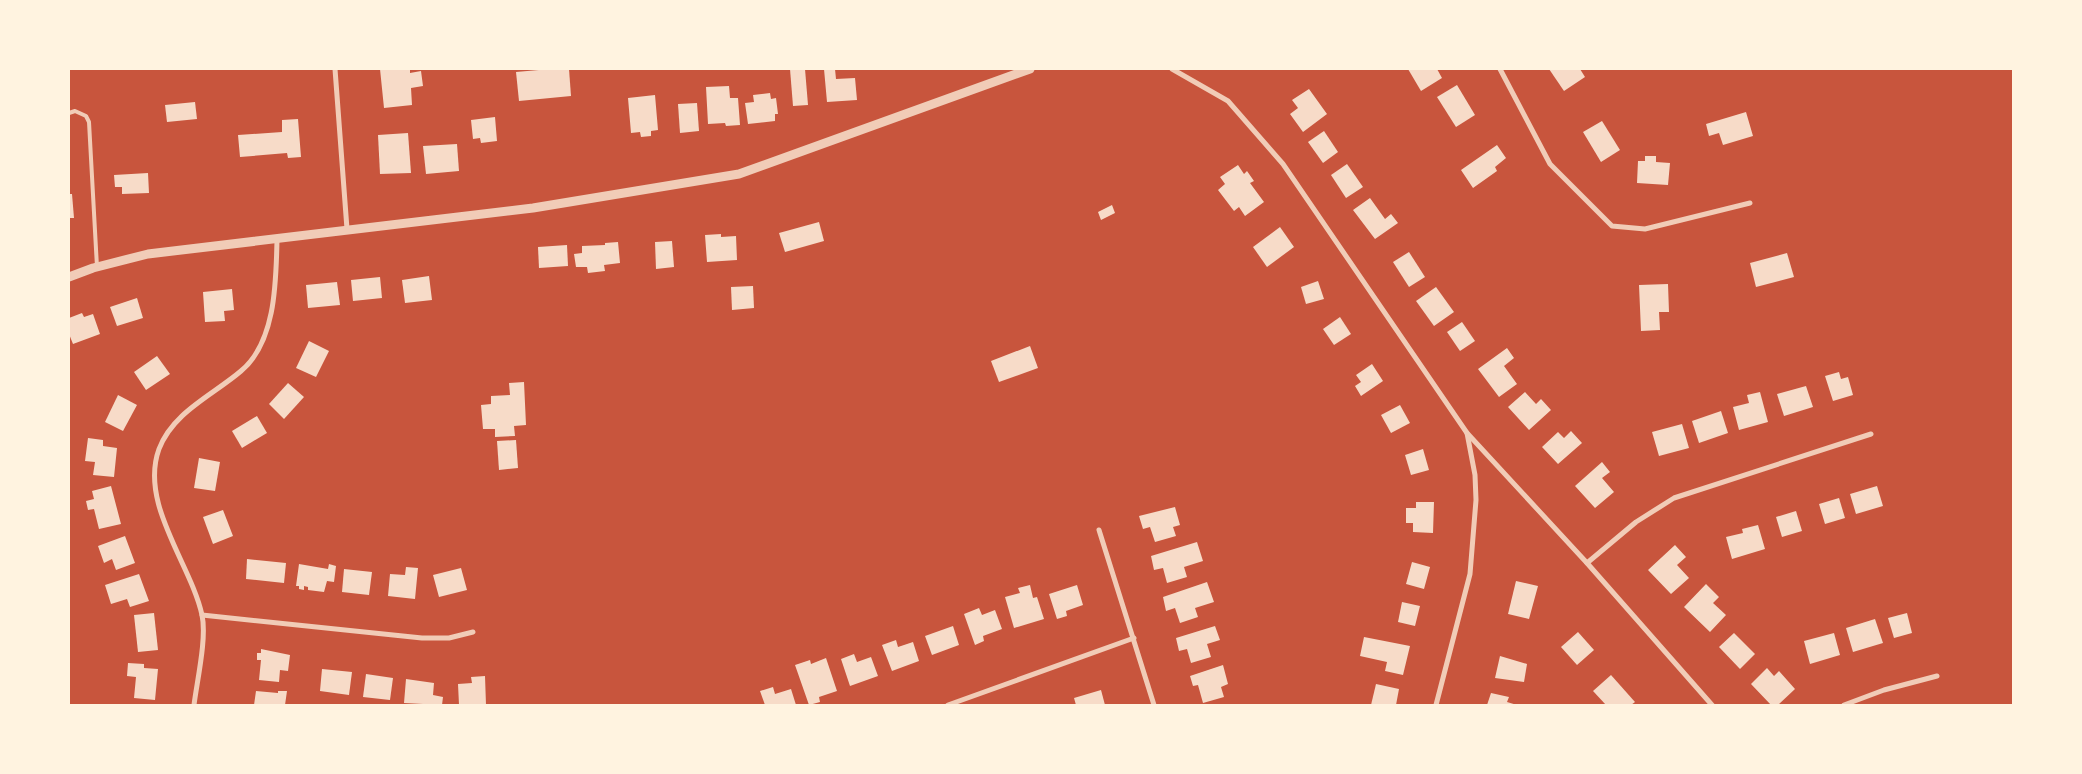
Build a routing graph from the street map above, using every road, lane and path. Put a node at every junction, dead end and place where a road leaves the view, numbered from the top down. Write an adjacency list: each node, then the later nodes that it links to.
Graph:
1 (336, 69): 7 (street)
2 (1030, 69): 7 (street)
3 (1172, 69): 11 (street)
4 (1500, 69): 6 (street)
5 (69, 113): 9 (lane)
6 (1750, 203)
7 (347, 229): 8 (street)
8 (277, 240): 9 (street); 15 (street)
9 (97, 267): 10 (street)
10 (69, 277)
11 (1467, 433): 14 (street); 22 (street)
12 (1871, 434): 14 (street)
13 (1098, 530): 17 (street)
14 (1587, 563): 23 (street)
15 (202, 615): 16 (street); 19 (street)
16 (473, 632)
17 (1134, 638): 20 (street); 21 (street)
18 (1937, 676): 24 (street)
19 (194, 705)
20 (948, 705)
21 (1154, 705)
22 (1436, 705)
23 (1712, 705)
24 (1844, 705)

